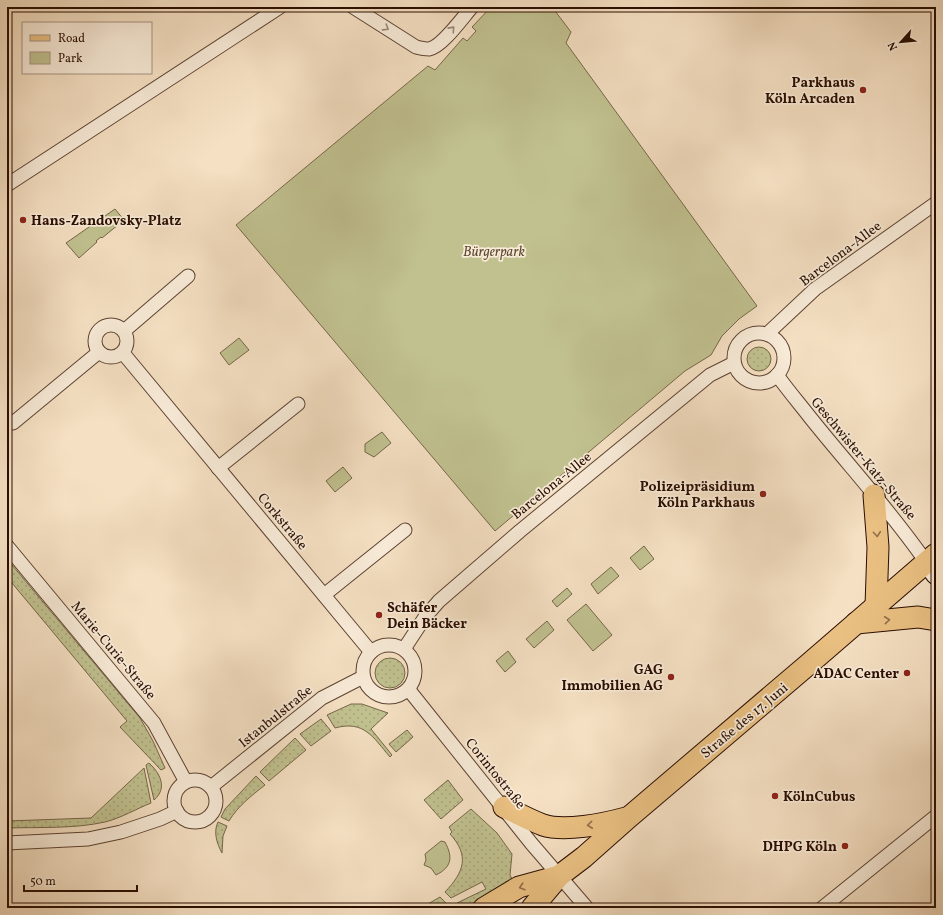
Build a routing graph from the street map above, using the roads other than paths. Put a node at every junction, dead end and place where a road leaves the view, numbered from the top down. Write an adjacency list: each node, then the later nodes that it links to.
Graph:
1 (280, 7): 4 (street)
2 (353, 7): 3 (street, one-way to 3)
3 (472, 7)
4 (7, 185)
5 (936, 203): 8 (street, Barcelona-Allee)
6 (188, 276): 7 (street)
7 (124, 331): 9 (street); 10 (street)
8 (767, 334): 11 (street); 12 (street)
9 (99, 352): 10 (street); 14 (street)
10 (122, 354): 15 (street, Corkstraße)
11 (734, 363): 12 (street); 24 (street, Barcelona-Allee)
12 (777, 375): 16 (street, Geschwister-Katz-Straße)
13 (298, 404): 15 (street)
14 (13, 423)
15 (218, 468): 20 (street, Corkstraße)
16 (874, 495): 19 (street, Geschwister-Katz-Straße); 21 (main road, one-way to 21)
17 (405, 530): 20 (street)
18 (7, 546): 28 (street, Marie-Curie-Straße)
19 (933, 564): 21 (main road, Straße des 17. Juni)
20 (324, 595): 25 (street, Corkstraße)
21 (876, 606): 23 (main road, Straße des 17. Juni)
22 (936, 620): 23 (main road, one-way to 22)
23 (856, 624): 33 (main road, Straße des 17. Juni)
24 (404, 649): 25 (street); 27 (street)
25 (371, 652): 26 (street)
26 (363, 677): 27 (street); 29 (street, Istanbulstraße)
27 (409, 690): 30 (street, Corintostraße)
28 (186, 782): 29 (street); 31 (street)
29 (211, 787): 31 (street)
30 (504, 807): 33 (main road, one-way to 30); 35 (street, Corintostraße)
31 (177, 811): 34 (street)
32 (936, 816): 39 (street)
33 (628, 818): 35 (main road, Straße des 17. Juni)
34 (7, 843)
35 (560, 876): 36 (main road, Straße des 17. Juni, one-way to 36); 37 (main road, Straße des 17. Juni); 38 (street, Corintostraße)
36 (484, 908)
37 (532, 908)
38 (587, 908)
39 (822, 908)

